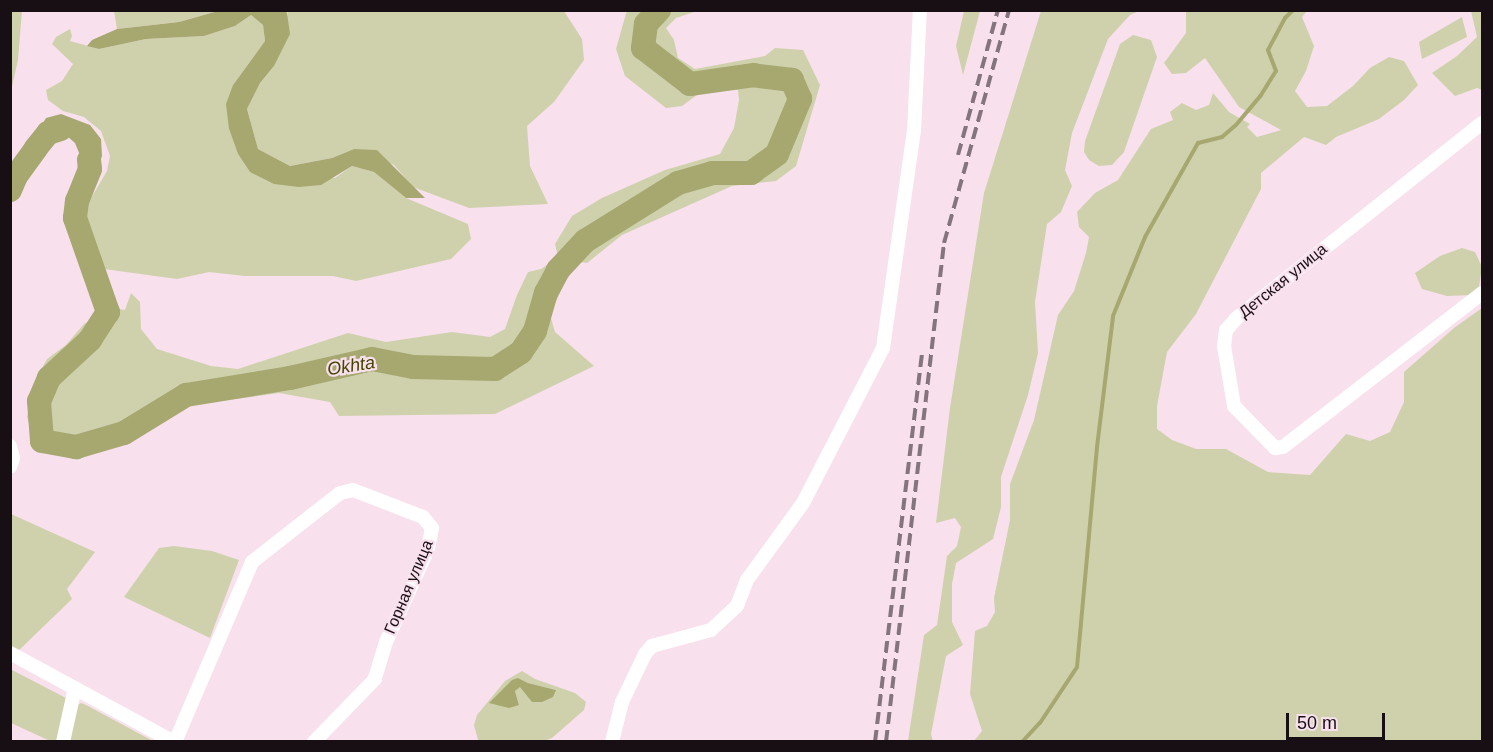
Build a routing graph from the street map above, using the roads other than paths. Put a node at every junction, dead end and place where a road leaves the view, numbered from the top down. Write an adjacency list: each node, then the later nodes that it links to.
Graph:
1 (920, 10): 11 (street)
2 (1482, 123): 3 (street, Детская улица)
3 (1482, 294)
4 (10, 446): 5 (street)
5 (10, 467)
6 (10, 653): 7 (street)
7 (75, 688): 8 (street); 9 (street)
8 (63, 741)
9 (174, 741): 10 (street, Горная улица)
10 (314, 741)
11 (612, 741)

